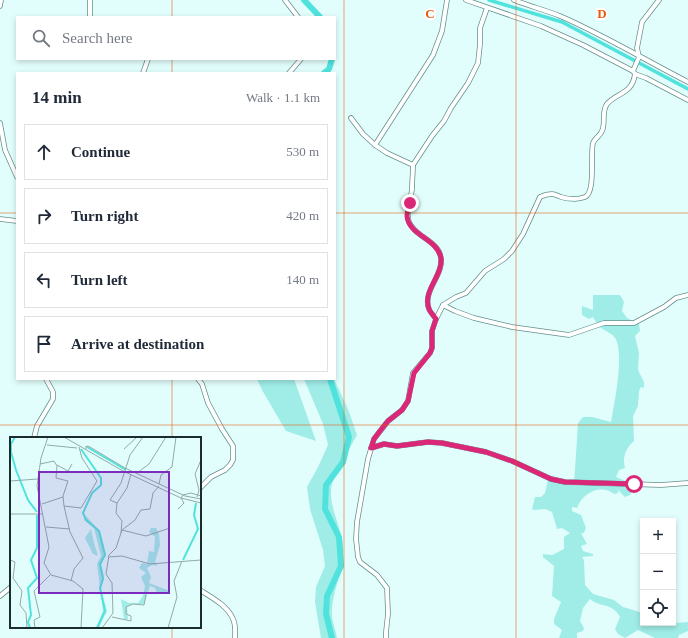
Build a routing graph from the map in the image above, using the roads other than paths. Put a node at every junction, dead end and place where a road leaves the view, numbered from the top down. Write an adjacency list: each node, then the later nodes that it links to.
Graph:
1 (1, 0): 9 (street)
2 (90, 0): 11 (street)
3 (285, 0): 12 (street)
4 (447, 0): 23 (street)
5 (466, 0): 10 (street)
6 (514, 0): 8 (street)
7 (659, 0): 13 (street)
8 (521, 1): 13 (street)
9 (0, 6)
10 (487, 8): 18 (street); 24 (street)
11 (90, 16)
12 (297, 16)
13 (640, 57): 18 (street); 19 (street)
14 (148, 60): 16 (street)
15 (301, 60): 17 (street)
16 (143, 72)
17 (290, 72)
18 (634, 73): 20 (street); 29 (street)
19 (688, 82)
20 (688, 100)
21 (351, 118): 23 (street)
22 (0, 123): 25 (street)
23 (375, 146): 24 (street)
24 (413, 165): 30 (street)
25 (16, 169)
26 (0, 219): 27 (street)
27 (16, 221)
28 (688, 295): 29 (street)
29 (443, 305): 30 (street)
30 (436, 319): 34 (street)
31 (47, 380): 33 (street)
32 (199, 380): 36 (street)
33 (34, 437)
34 (371, 448): 35 (street); 41 (street)
35 (688, 483)
36 (201, 487)
37 (10, 588): 39 (street)
38 (201, 591): 40 (street)
39 (0, 596)
40 (235, 638)
41 (386, 638)

